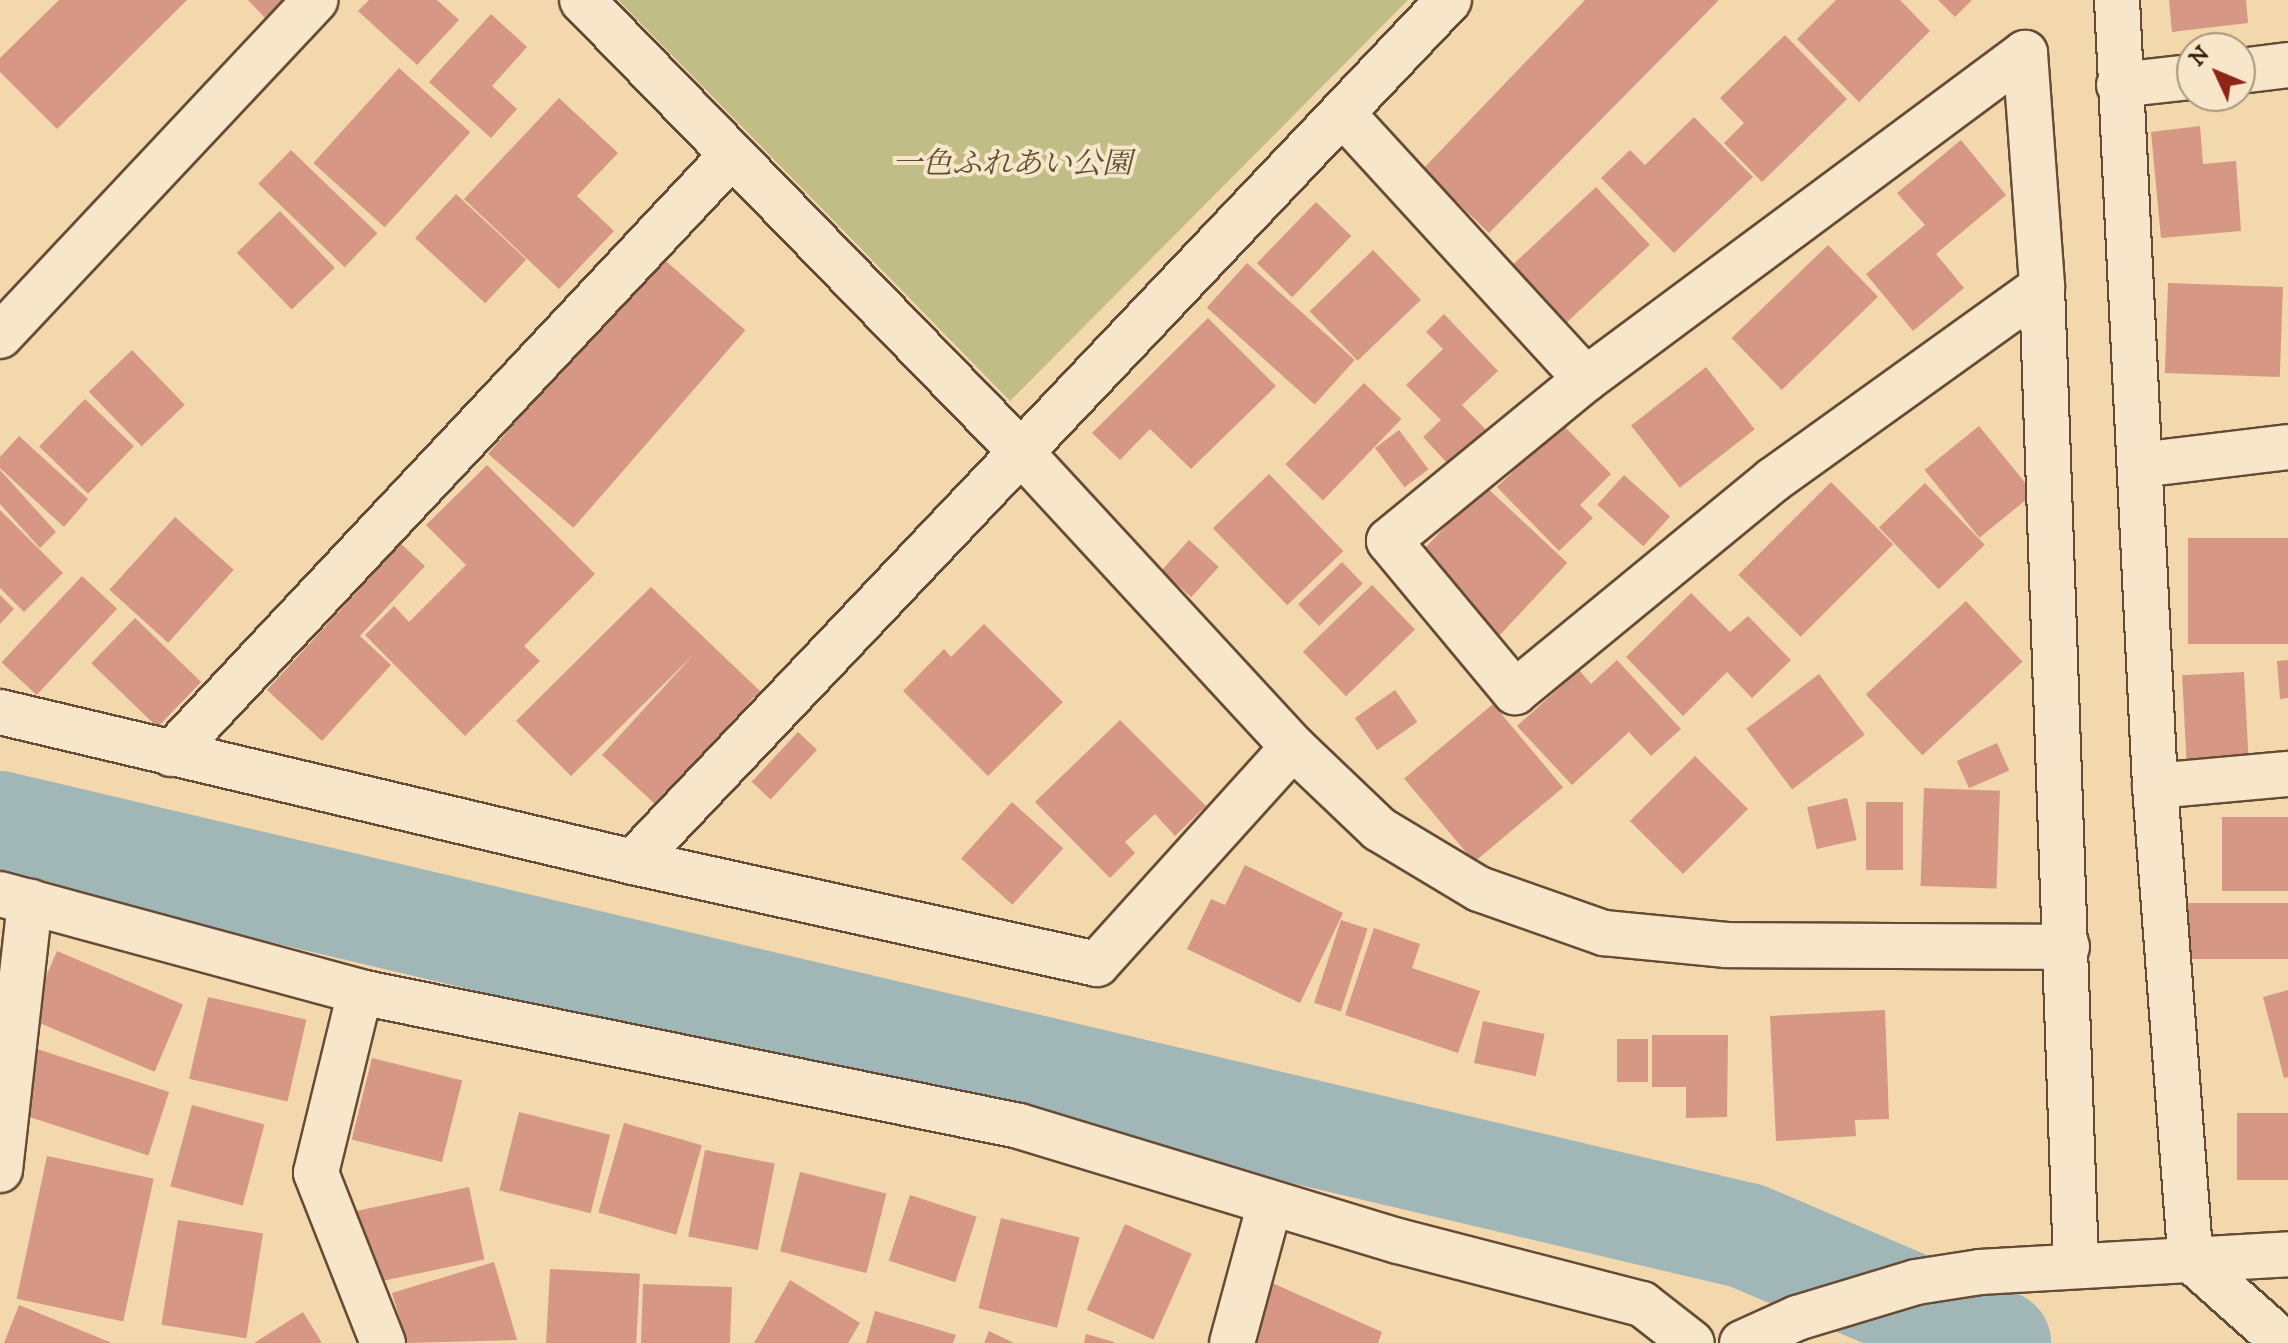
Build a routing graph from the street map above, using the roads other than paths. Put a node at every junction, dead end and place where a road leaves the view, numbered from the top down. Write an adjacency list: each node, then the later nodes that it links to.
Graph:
1 (315, 0): 12 (street)
2 (582, 0): 10 (street)
3 (1449, 0): 9 (street)
4 (2117, 0): 8 (street)
5 (2288, 65): 6 (street)
6 (2256, 69)
7 (2176, 79): 8 (street)
8 (2119, 85): 16 (street)
9 (1342, 113): 13 (street); 15 (street)
10 (731, 156): 15 (street); 19 (street)
11 (2042, 287): 13 (street); 13 (street); 24 (street)
12 (0, 336)
13 (1586, 379)
14 (2288, 447): 16 (street)
15 (1019, 450): 18 (street); 22 (street)
16 (2140, 465): 21 (street)
17 (0, 712): 19 (street)
18 (1293, 747): 22 (street); 24 (street)
19 (171, 754): 22 (street)
20 (2288, 774): 21 (street)
21 (2155, 786): 29 (street)
22 (633, 862)
23 (15, 898): 25 (street); 26 (street)
24 (2067, 947): 30 (street)
25 (360, 992): 27 (street); 31 (street)
26 (0, 1170)
27 (1270, 1203): 32 (street); 33 (street)
28 (2288, 1254): 29 (street)
29 (2191, 1260): 30 (street); 35 (street)
30 (2076, 1265): 34 (street)
31 (383, 1343)
32 (1232, 1343)
33 (1692, 1343)
34 (1742, 1343)
35 (2284, 1343)

